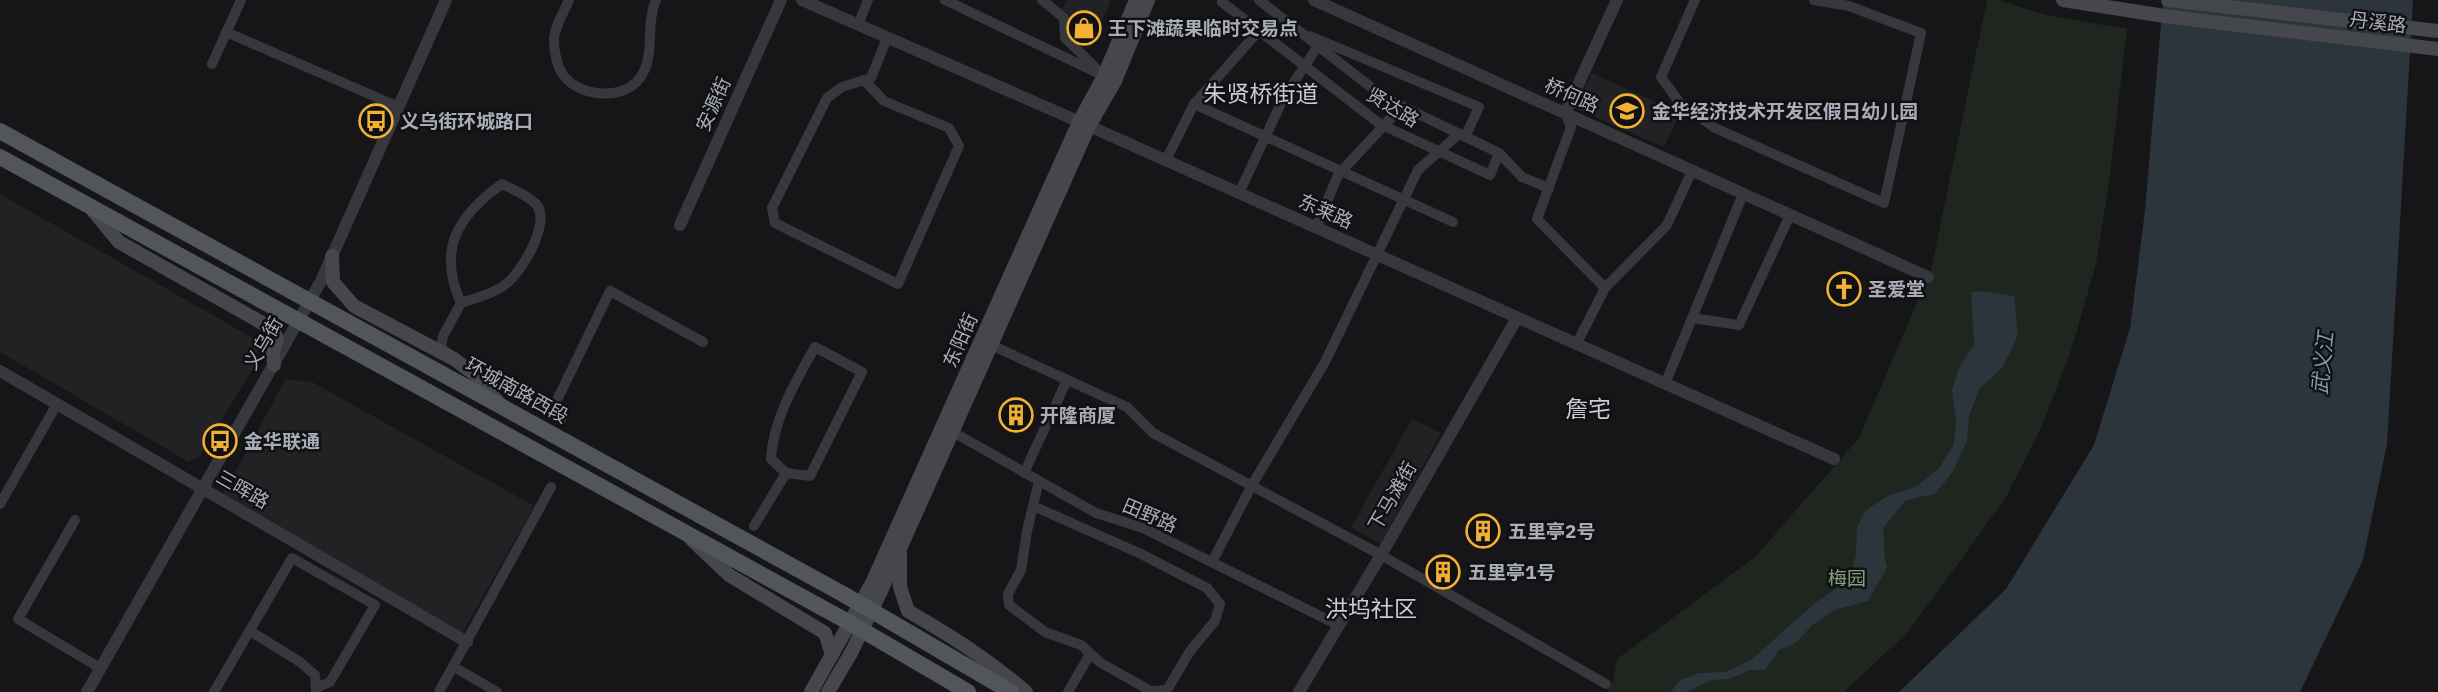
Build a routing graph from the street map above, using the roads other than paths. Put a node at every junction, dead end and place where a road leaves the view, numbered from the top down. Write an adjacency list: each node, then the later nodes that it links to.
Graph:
1 (241, 0): 23 (street)
2 (446, 0): 33 (street, 义乌街)
3 (569, 0): 4 (street)
4 (656, 0)
5 (781, 0): 54 (street, 安源街)
6 (802, 0): 20 (street, 东莱路)
7 (869, 0): 20 (street)
8 (945, 0): 30 (street)
9 (1042, 0): 30 (street)
10 (1136, 0): 30 (main road, 东阳街)
11 (1148, 0): 36 (main road, 东阳街)
12 (1223, 0): 24 (street, 贤达路)
13 (1259, 0): 21 (street)
14 (1314, 0): 35 (street, 桥何路)
15 (1617, 0): 35 (street)
16 (1695, 0): 17 (street)
17 (1814, 0)
18 (2063, 0): 27 (main road, 丹溪路)
19 (2168, 0): 22 (main road, 丹溪路)
20 (858, 25): 25 (street, 东莱路)
21 (1298, 31): 26 (street); 39 (street)
22 (2438, 31)
23 (226, 32): 28 (street); 33 (street)
24 (1258, 32): 29 (street, 贤达路); 32 (street)
25 (887, 38): 31 (street); 36 (street, 东莱路)
26 (1318, 46): 29 (street); 34 (street)
27 (2438, 49)
28 (212, 64)
29 (1304, 66): 37 (street, 贤达路); 40 (street)
30 (1104, 76): 36 (main road, 东阳街)
31 (864, 80): 31 (street)
32 (1194, 104): 40 (street); 44 (street)
33 (399, 107): 57 (street, 义乌街)
34 (1402, 107): 37 (street); 39 (street)
35 (1565, 113): 46 (street, 桥何路); 47 (street)
36 (1084, 124): 44 (street, 东莱路); 66 (main road, 东阳街); 92 (main road, 东阳街)
37 (1386, 127): 41 (street, 贤达路); 45 (street)
38 (0, 131): 60 (main road, 环城南路西段)
39 (1462, 135): 41 (street); 42 (street)
40 (1266, 136): 45 (street); 48 (street)
41 (1439, 151): 42 (street, 贤达路); 50 (street)
42 (1499, 153): 47 (street)
43 (0, 157): 51 (main road)
44 (1166, 160): 48 (street, 东莱路)
45 (1342, 171): 50 (street); 55 (street)
46 (1692, 171): 49 (street, 桥何路); 59 (street)
47 (1549, 188): 59 (street)
48 (1239, 193): 55 (street, 东莱路)
49 (1743, 194): 52 (street, 桥何路); 63 (street)
50 (1403, 198): 53 (street); 56 (street)
51 (89, 206): 64 (main road); 69 (main road)
52 (1790, 215): 58 (street, 桥何路); 63 (street)
53 (1453, 222)
54 (680, 225)
55 (1316, 228): 56 (street, 东莱路)
56 (1376, 254): 62 (street, 东莱路); 81 (street)
57 (332, 256): 60 (street, 义乌街); 68 (main road)
58 (1928, 277)
59 (1605, 288): 67 (street)
60 (310, 300): 64 (street, 义乌街); 74 (main road, 环城南路西段)
61 (461, 303): 61 (street); 68 (street)
62 (1517, 318): 67 (street, 东莱路); 90 (street, 下马滩街)
63 (1692, 318): 72 (street)
64 (299, 320): 69 (street, 义乌街); 88 (main road)
65 (703, 342): 75 (street)
66 (991, 345): 71 (street); 76 (main road, 东阳街)
67 (1576, 345): 72 (street, 东莱路)
68 (450, 356): 74 (main road)
69 (274, 365): 82 (street, 义乌街)
70 (0, 371): 73 (street, 三晖路)
71 (1067, 380): 79 (street); 81 (street)
72 (1665, 384): 77 (street, 东莱路)
73 (57, 404): 82 (street, 三晖路); 84 (street)
74 (500, 405): 92 (main road, 环城南路西段)
75 (561, 420)
76 (953, 432): 79 (street, 田野路); 89 (main road, 东阳街)
77 (1834, 459)
78 (786, 473): 78 (street); 87 (street)
79 (1024, 473): 80 (street, 田野路)
80 (1039, 481): 85 (street); 91 (street, 田野路)
81 (1252, 485): 90 (street); 91 (street)
82 (202, 487): 96 (street, 三晖路); 100 (street, 义乌街)
83 (551, 487): 96 (street)
84 (0, 504)
85 (1033, 506): 97 (street); 97 (street)
86 (75, 520): 100 (street)
87 (754, 526)
88 (683, 531): 94 (main road); 98 (main road)
89 (900, 549): 92 (main road, 东阳街); 111 (main road)
90 (1381, 555): 93 (street, 下马滩街); 101 (street)
91 (1212, 562): 93 (street, 田野路)
92 (866, 607): 94 (main road, 东阳街); 110 (main road, 环城南路西段)
93 (1338, 625): 113 (street, 下马滩街)
94 (856, 627): 98 (main road, 东阳街); 108 (main road, 东阳街); 109 (main road)
95 (250, 631): 102 (street); 102 (street); 104 (street)
96 (467, 642): 99 (street)
97 (1090, 654): 112 (street)
98 (832, 655): 107 (main road, 东阳街)
99 (454, 667): 105 (street); 106 (street)
100 (100, 668): 103 (street, 义乌街)
101 (1606, 684)
102 (316, 690)
103 (87, 692)
104 (215, 692)
105 (439, 692)
106 (497, 692)
107 (811, 692)
108 (828, 692)
109 (968, 692)
110 (1011, 692)
111 (1026, 692)
112 (1068, 692)
113 (1298, 692)

